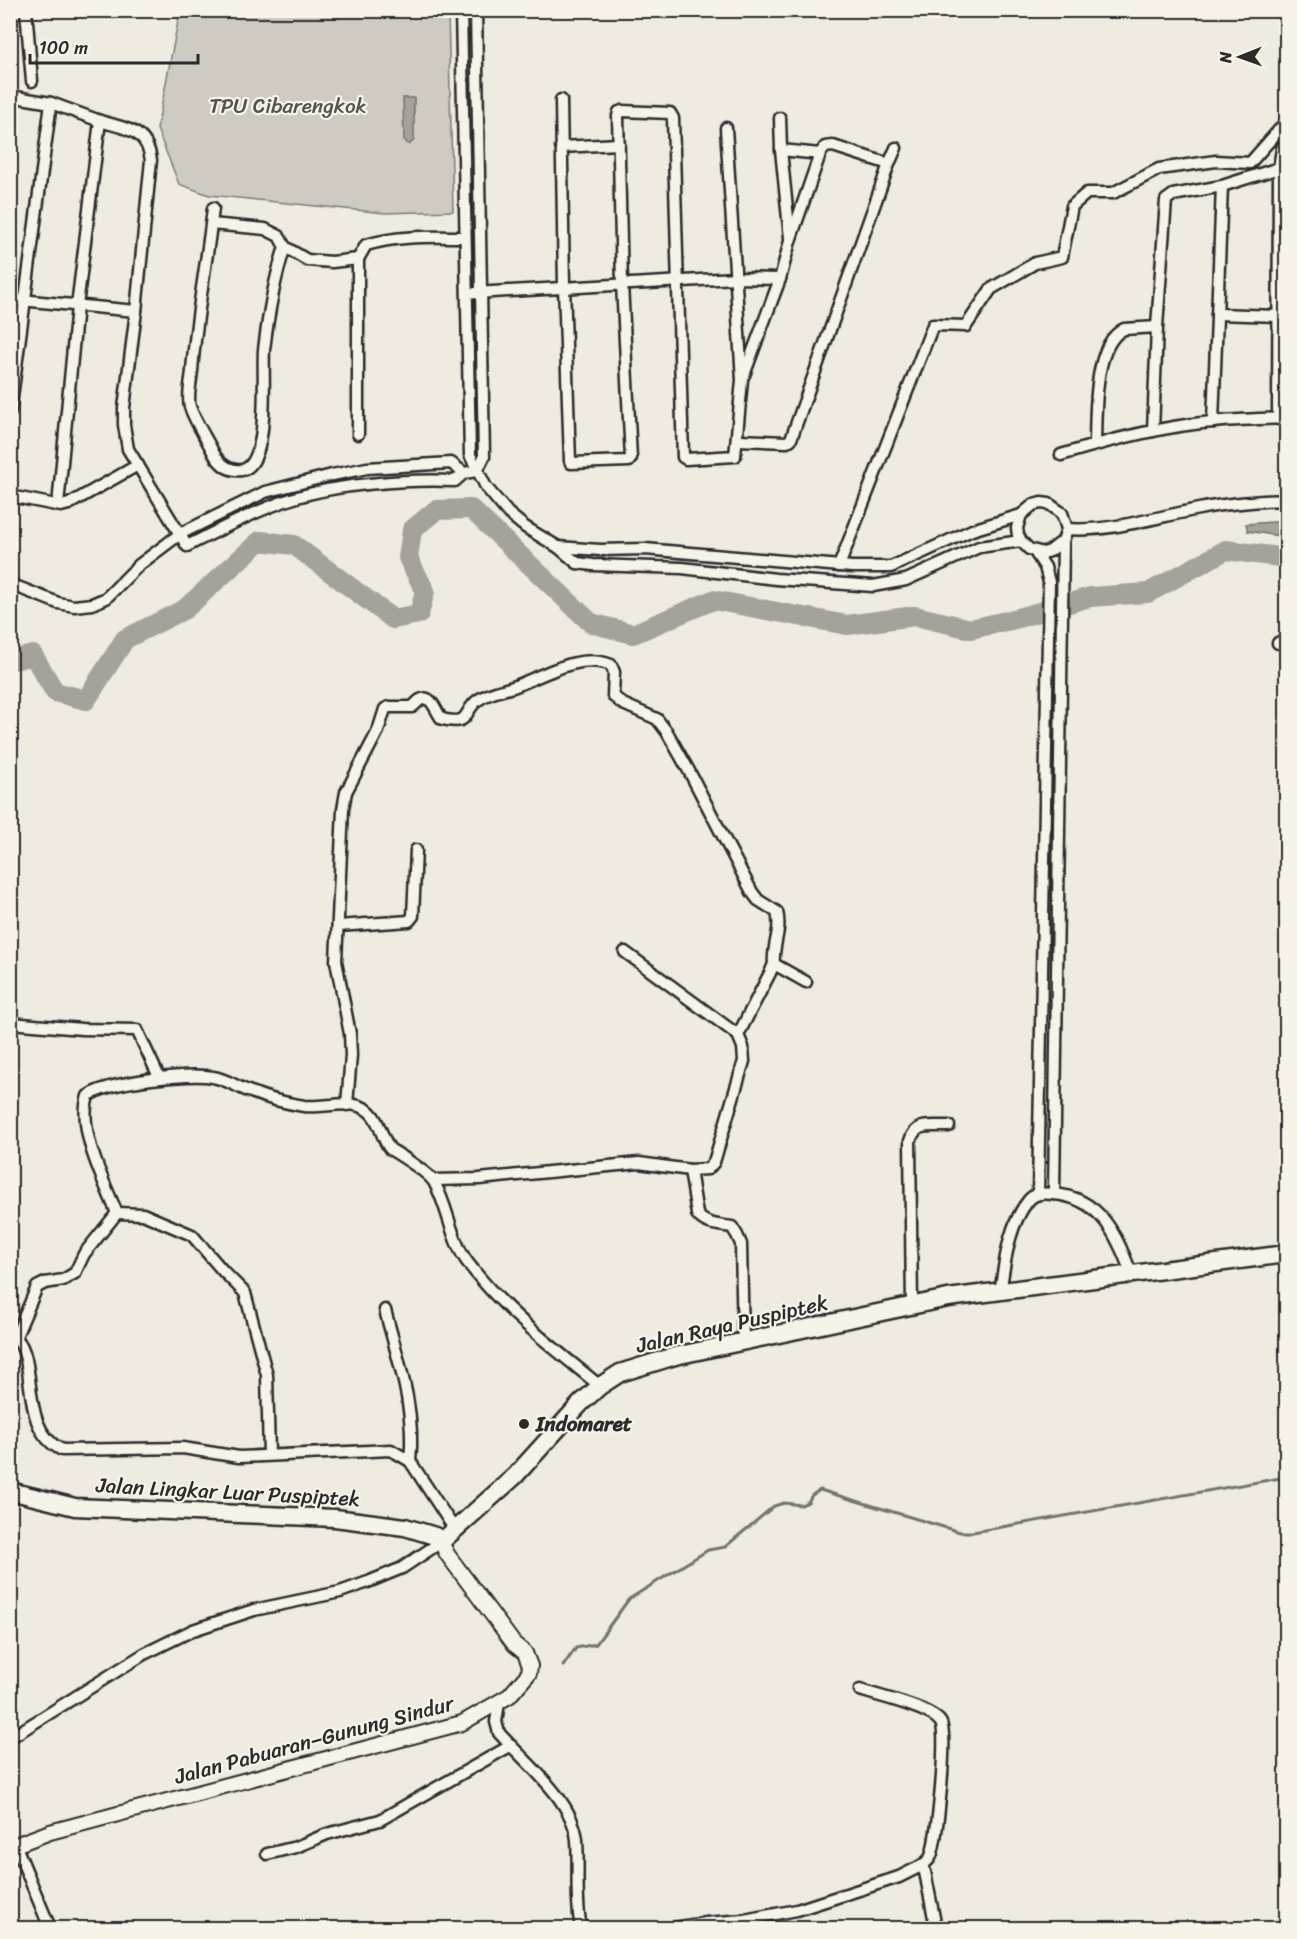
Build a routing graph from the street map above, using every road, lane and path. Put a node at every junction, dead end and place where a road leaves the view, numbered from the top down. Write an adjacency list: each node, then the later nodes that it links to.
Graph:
1 (26, 10): 4 (street)
2 (461, 10): 20 (street)
3 (476, 10): 19 (street)
4 (32, 81)
5 (10, 96): 7 (street)
6 (561, 100): 14 (street)
7 (51, 103): 9 (street); 37 (street)
8 (780, 118): 16 (street)
9 (100, 121): 38 (street); 39 (street)
10 (1287, 122): 68 (street)
11 (726, 128): 29 (street)
12 (1287, 141): 21 (street)
13 (619, 144): 14 (street); 31 (street); 32 (street)
14 (561, 147): 33 (street)
15 (896, 148): 18 (street)
16 (781, 150): 17 (street); 26 (street)
17 (820, 154): 18 (street); 26 (street)
18 (889, 164): 49 (street)
19 (478, 166): 20 (street); 34 (street)
20 (464, 167): 25 (street)
21 (1279, 168): 22 (street); 41 (street)
22 (1222, 186): 40 (street); 42 (street)
23 (213, 208): 24 (street)
24 (211, 224): 27 (street); 27 (street)
25 (465, 237): 28 (street); 35 (street)
26 (790, 241): 30 (street)
27 (285, 248): 28 (street)
28 (358, 259): 48 (street)
29 (735, 278): 30 (street); 31 (street); 43 (street)
30 (780, 279): 43 (street)
31 (678, 282): 32 (street); 49 (street)
32 (622, 284): 33 (street); 33 (street)
33 (564, 286): 34 (street)
34 (479, 292): 35 (street); 54 (street)
35 (466, 293): 54 (street)
36 (10, 299): 37 (street)
37 (24, 300): 38 (street); 44 (street)
38 (77, 306): 39 (street); 59 (street)
39 (136, 311): 52 (street)
40 (1217, 314): 41 (street); 46 (street)
41 (1278, 316): 45 (street)
42 (1157, 327): 47 (street); 50 (street)
43 (742, 380): 49 (street)
44 (10, 412)
45 (1282, 418): 46 (street)
46 (1213, 422): 47 (street)
47 (1154, 431): 50 (street)
48 (358, 434)
49 (738, 440)
50 (1095, 444): 51 (street)
51 (1061, 455)
52 (138, 465): 59 (street); 62 (street)
53 (368, 468): 55 (street); 56 (street); 62 (street)
54 (477, 471): 55 (street); 65 (street)
55 (464, 473): 56 (street)
56 (370, 484): 62 (street)
57 (10, 496): 59 (street)
58 (1287, 500): 61 (street)
59 (58, 505)
60 (1021, 515): 61 (street); 63 (street); 68 (street)
61 (1066, 529): 64 (street)
62 (180, 534): 70 (street)
63 (1021, 541): 67 (street); 69 (street)
64 (1062, 542): 67 (street); 84 (street)
65 (558, 547): 66 (street); 69 (street)
66 (645, 549): 68 (street); 69 (street)
67 (1035, 552): 83 (street)
68 (839, 566)
69 (646, 567)
70 (10, 584)
71 (417, 850): 72 (street)
72 (338, 926): 74 (street); 79 (street)
73 (625, 952): 77 (street)
74 (774, 964): 75 (street); 77 (street)
75 (806, 982)
76 (10, 1023): 78 (street)
77 (738, 1035): 81 (street)
78 (159, 1077): 79 (street); 85 (street)
79 (347, 1105): 82 (street)
80 (949, 1126): 89 (street)
81 (690, 1170): 82 (street); 92 (street)
82 (433, 1180): 93 (street)
83 (1038, 1194): 84 (street); 88 (street)
84 (1054, 1194): 87 (street)
85 (117, 1213): 91 (street); 94 (street)
86 (1287, 1254): 87 (main road, Jalan Raya Puspiptek)
87 (1131, 1273): 88 (main road, Jalan Raya Puspiptek)
88 (1000, 1293): 89 (main road, Jalan Raya Puspiptek)
89 (912, 1305): 92 (main road, Jalan Raya Puspiptek)
90 (385, 1310): 95 (street)
91 (13, 1335): 94 (street)
92 (743, 1341): 93 (main road, Jalan Raya Puspiptek)
93 (600, 1386): 97 (main road, Jalan Raya Puspiptek)
94 (269, 1455): 95 (street)
95 (410, 1461): 97 (street)
96 (10, 1491): 98 (main road, Jalan Lingkar Luar Puspiptek)
97 (455, 1530): 98 (main road, Jalan Raya Puspiptek)
98 (441, 1542): 100 (street, Jalan Pabuaran–Gunung Sindur); 101 (street, Jalan Raya Puspiptek)
99 (860, 1690): 105 (street)
100 (499, 1703): 102 (street); 103 (street, Jalan Pabuaran–Gunung Sindur)
101 (10, 1738)
102 (510, 1746): 104 (street); 108 (street)
103 (13, 1846): 107 (street)
104 (267, 1854)
105 (921, 1866): 106 (street); 110 (street)
106 (725, 1925): 109 (street)
107 (50, 1929)
108 (581, 1929)
109 (674, 1929)
110 (936, 1929)

